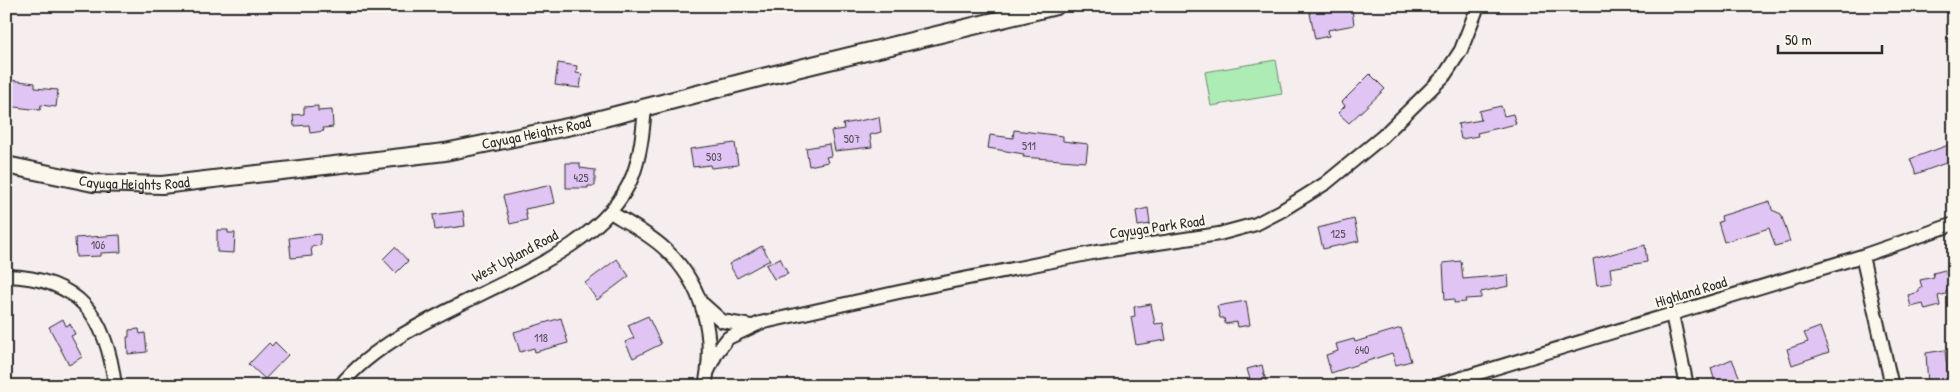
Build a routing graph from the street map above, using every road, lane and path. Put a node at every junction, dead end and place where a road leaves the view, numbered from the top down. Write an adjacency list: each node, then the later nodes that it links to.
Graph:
1 (1056, 6): 3 (street, Cayuga Heights Road)
2 (1478, 6): 11 (street, Cayuga Park Road)
3 (645, 108): 4 (street, Cayuga Heights Road); 5 (street, West Upland Road)
4 (6, 165)
5 (610, 212): 9 (street); 14 (street, West Upland Road)
6 (1954, 224): 7 (street, Highland Road)
7 (1862, 256): 10 (street, Highland Road); 18 (street)
8 (6, 276): 13 (street)
9 (703, 304): 11 (street, Cayuga Park Road); 12 (street)
10 (1672, 314): 16 (street, Highland Road); 17 (street)
11 (751, 326): 12 (street, Cayuga Park Road)
12 (708, 371): 15 (street)
13 (115, 386)
14 (340, 386)
15 (705, 386)
16 (1436, 386)
17 (1687, 386)
18 (1892, 386)

